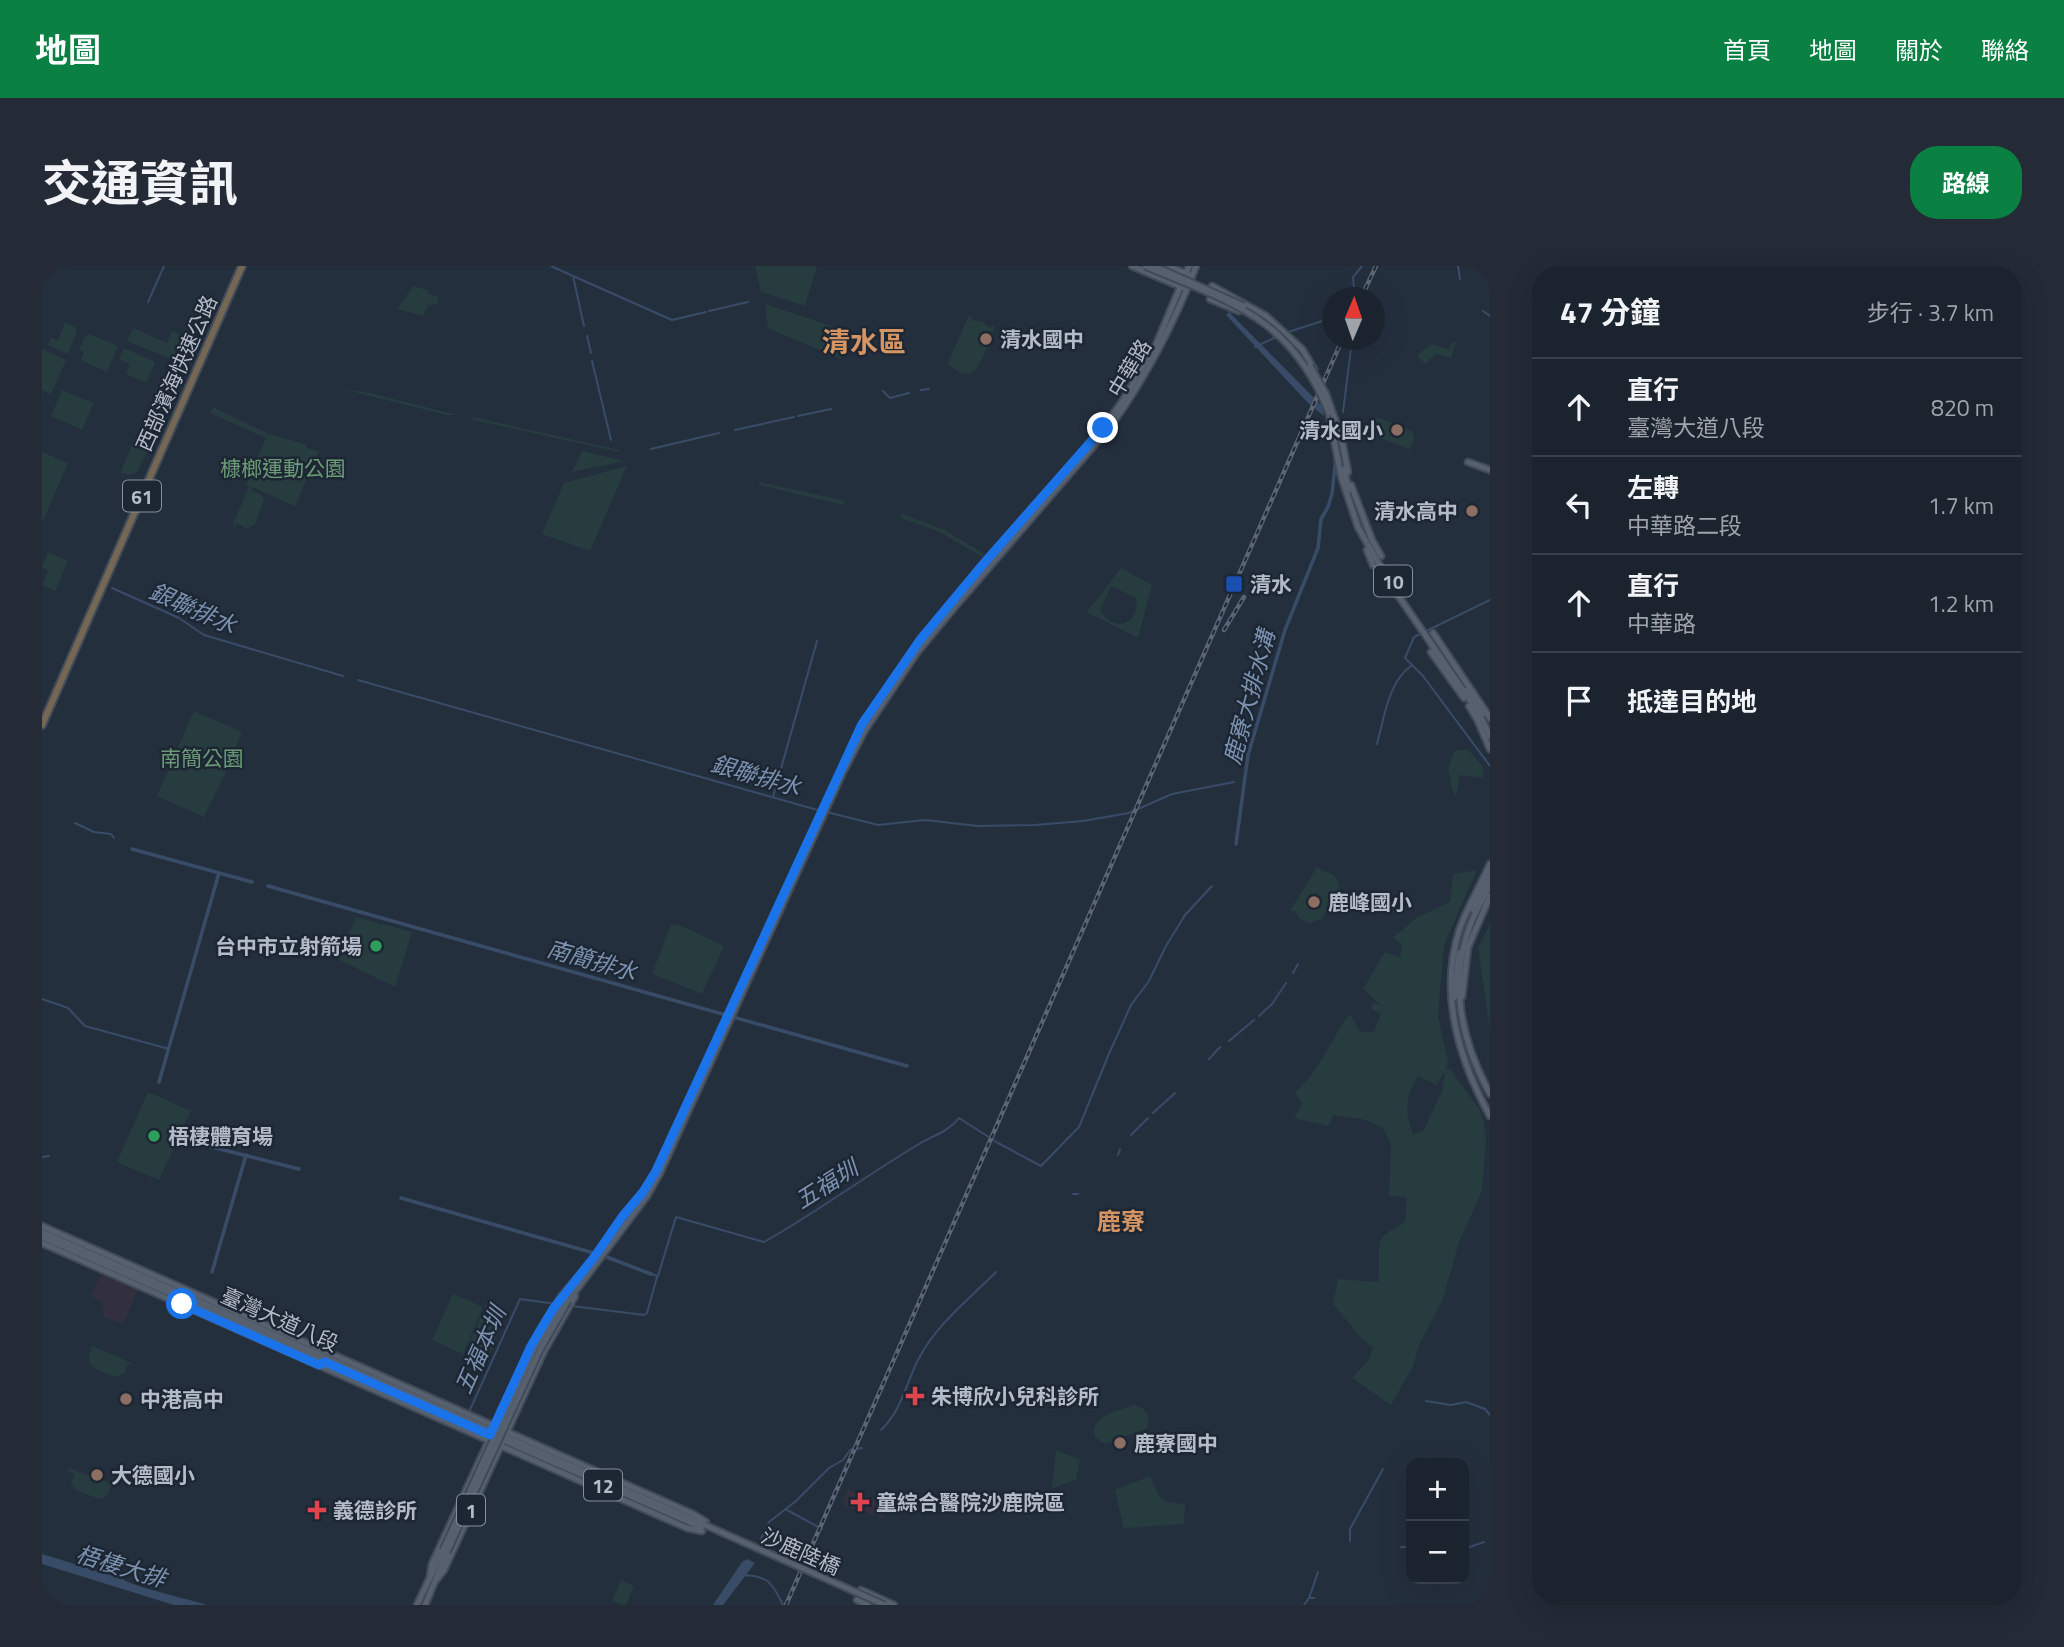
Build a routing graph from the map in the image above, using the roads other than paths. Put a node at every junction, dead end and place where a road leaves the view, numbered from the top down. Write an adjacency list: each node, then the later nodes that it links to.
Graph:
1 (240, 266): 20 (highway, 西部濱海快速公路 / 61); 22 (highway, 西部濱海快速公路 / 61)
2 (1132, 266): 10 (main road)
3 (1144, 266): 12 (main road, 10, bridge)
4 (1154, 266): 12 (main road, 10, bridge)
5 (1168, 266): 8 (main road)
6 (1189, 266): 8 (main road, 中華路 / 1)
7 (1196, 266): 8 (main road, 中華路 / 1)
8 (1189, 275): 10 (main road, 中華路 / 1)
9 (1212, 286): 12 (main road, bridge)
10 (1184, 288): 26 (main road, 中華路 / 1)
11 (1210, 299): 12 (main road, bridge)
12 (1314, 376): 13 (main road, 10, bridge)
13 (1332, 415): 16 (main road); 17 (main road); 23 (main road, 10); 24 (main road, 10)
14 (1468, 461): 15 (main road)
15 (1490, 470)
16 (1381, 556)
17 (1373, 565)
18 (1433, 633): 21 (main road)
19 (1432, 652): 25 (main road)
20 (42, 715)
21 (1490, 718)
22 (42, 725)
23 (1490, 728)
24 (1490, 736)
25 (1490, 749)
26 (822, 813): 37 (main road, 1); 38 (main road, 1)
27 (1489, 870): 32 (main road)
28 (1490, 884): 30 (main road)
29 (1490, 896): 30 (main road)
30 (1461, 1014): 31 (main road)
31 (1490, 1094)
32 (1490, 1116)
33 (42, 1226): 41 (main road, 臺灣大道八段 / 12)
34 (42, 1232): 41 (main road, 臺灣大道八段 / 12)
35 (42, 1237): 40 (main road, 臺灣大道八段 / 12)
36 (42, 1243): 40 (main road, 臺灣大道八段 / 12)
37 (572, 1286): 39 (main road, 1); 41 (main road, 1)
38 (578, 1290): 39 (main road, 1); 42 (main road, 1)
39 (566, 1300): 44 (main road, 1, bridge)
40 (322, 1363): 41 (main road, 臺灣大道八段 / 12)
41 (491, 1433): 42 (main road, 臺灣大道八段 / 12); 42 (main road, 臺灣大道八段 / 12); 44 (main road, 1)
42 (504, 1438): 43 (main road, 臺灣大道八段 / 12); 43 (main road, 臺灣大道八段 / 12); 43 (main road, 臺灣大道八段 / 12); 44 (main road, 1)
43 (704, 1527): 50 (main road, 沙鹿陸橋 / 12, bridge); 51 (main road, 沙鹿陸橋 / 12, bridge)
44 (434, 1577): 47 (main road, 1); 48 (main road, 1)
45 (861, 1590): 52 (main road)
46 (856, 1600): 49 (main road)
47 (417, 1605)
48 (425, 1605)
49 (867, 1605)
50 (877, 1605)
51 (885, 1605)
52 (894, 1605)

